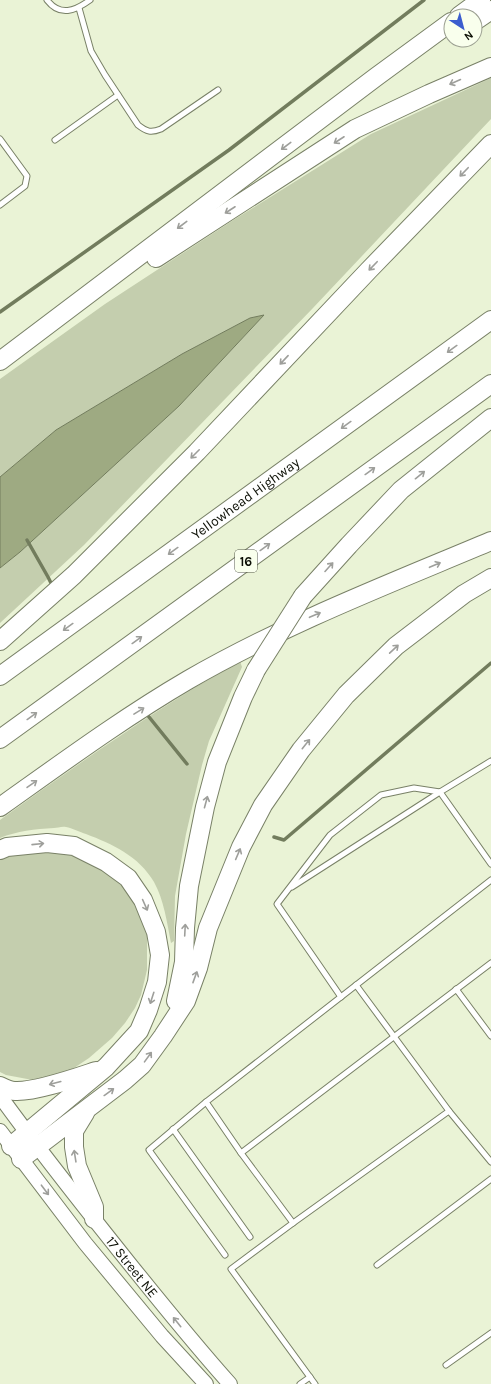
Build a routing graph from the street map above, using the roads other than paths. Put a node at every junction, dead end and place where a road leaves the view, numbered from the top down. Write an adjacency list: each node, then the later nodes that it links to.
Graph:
1 (47, 0): 4 (lane)
2 (90, 0): 4 (lane)
3 (481, 0): 5 (highway)
4 (79, 8): 10 (lane)
5 (470, 8)
6 (443, 28): 11 (highway)
7 (443, 41): 11 (highway)
8 (491, 67): 17 (highway, one-way to 17)
9 (218, 90): 10 (lane)
10 (118, 95): 13 (lane)
11 (339, 106): 17 (highway, one-way to 17)
12 (0, 139): 15 (lane)
13 (55, 140)
14 (491, 144): 23 (highway, one-way to 23)
15 (0, 205)
16 (488, 319): 24 (highway, Yellowhead Highway, one-way to 24)
17 (29, 340): 18 (highway)
18 (0, 361)
19 (491, 384): 25 (highway, 16, one-way to 19)
20 (491, 418): 37 (highway, one-way to 20, bridge)
21 (491, 541): 28 (highway, one-way to 21)
22 (491, 578): 37 (highway, one-way to 22)
23 (0, 641)
24 (0, 676)
25 (0, 739)
26 (491, 762): 27 (lane)
27 (440, 792): 30 (lane); 32 (lane); 32 (lane)
28 (0, 807)
29 (0, 850): 40 (highway, one-way to 40)
30 (491, 864)
31 (491, 880): 34 (lane)
32 (290, 888): 36 (lane)
33 (491, 963): 35 (lane)
34 (356, 985): 36 (lane); 38 (lane)
35 (456, 989): 38 (lane); 39 (lane)
36 (341, 997): 43 (lane)
37 (163, 1036): 44 (highway, one-way to 37)
38 (394, 1036): 45 (lane); 50 (lane)
39 (491, 1036)
40 (106, 1067): 41 (highway, one-way to 41); 48 (highway)
41 (0, 1086)
42 (0, 1096): 48 (main road, 17 Street NE)
43 (206, 1102): 46 (lane); 50 (lane)
44 (88, 1107): 48 (highway); 53 (highway, one-way to 44)
45 (449, 1111): 51 (lane); 54 (lane)
46 (173, 1129): 55 (lane); 56 (lane)
47 (0, 1132): 49 (main road, 17 Street NE)
48 (32, 1140): 49 (highway); 53 (main road, 17 Street NE)
49 (16, 1152): 59 (main road, 17 Street NE, one-way to 59)
50 (241, 1153): 54 (lane)
51 (491, 1162)
52 (491, 1180): 57 (lane)
53 (94, 1219): 64 (main road, 17 Street NE, one-way to 53)
54 (293, 1223): 61 (lane)
55 (250, 1237)
56 (225, 1255)
57 (377, 1265)
58 (491, 1333): 60 (lane)
59 (181, 1358): 62 (main road); 63 (main road, 17 Street NE)
60 (446, 1365)
61 (310, 1377): 65 (lane); 66 (lane)
62 (195, 1384)
63 (206, 1384)
64 (230, 1384)
65 (300, 1384)
66 (315, 1384)

